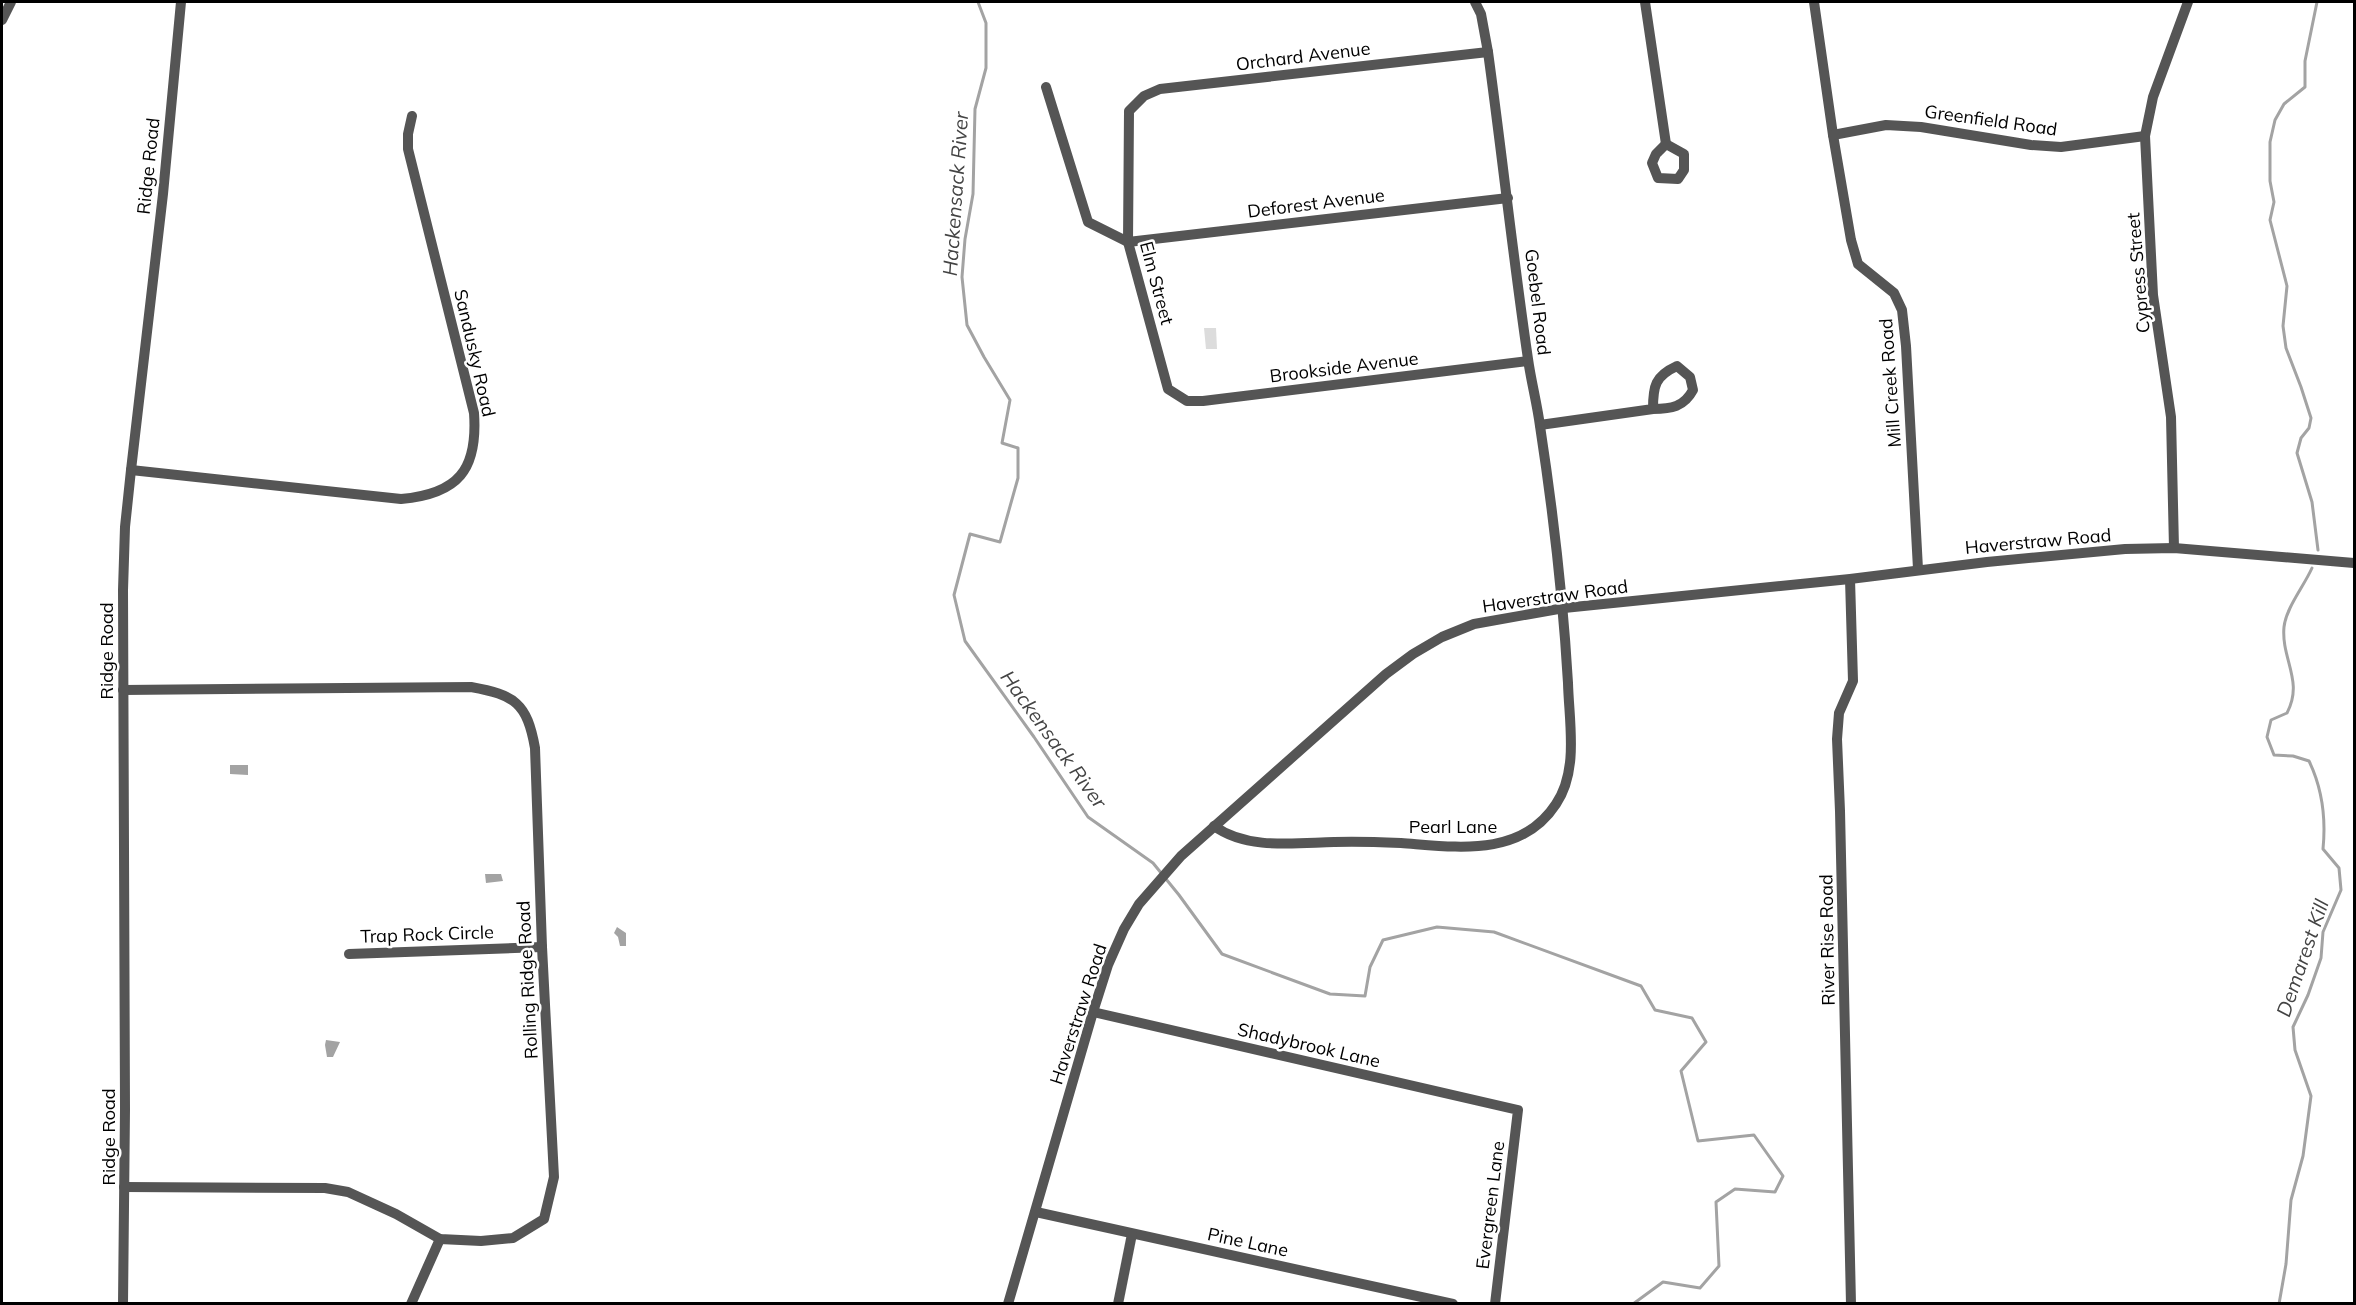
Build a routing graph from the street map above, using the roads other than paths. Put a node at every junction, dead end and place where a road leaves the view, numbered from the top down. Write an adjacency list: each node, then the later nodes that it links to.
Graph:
1 (11, 2): 7 (street)
2 (181, 2): 21 (street, Ridge Road)
3 (1474, 2): 8 (street, Goebel Road)
4 (1645, 2): 14 (street)
5 (1814, 2): 12 (street, Mill Creek Road)
6 (2188, 2): 13 (street, Cypress Street)
7 (2, 20)
8 (1488, 52): 10 (street, Orchard Avenue); 15 (street, Goebel Road)
9 (1046, 87): 16 (street)
10 (1129, 111): 16 (street, Elm Street)
11 (412, 116): 21 (street, Sandusky Road)
12 (1833, 135): 13 (street, Greenfield Road); 24 (street, Mill Creek Road)
13 (2145, 136): 22 (street, Cypress Street)
14 (1666, 144)
15 (1508, 198): 16 (street, Deforest Avenue); 17 (street, Goebel Road)
16 (1128, 242): 18 (street, Elm Street)
17 (1528, 361): 18 (street, Brookside Avenue); 20 (street, Goebel Road)
18 (1168, 389)
19 (1653, 409): 19 (street); 20 (street)
20 (1540, 425): 26 (street, Goebel Road)
21 (131, 470): 27 (street, Ridge Road)
22 (2174, 548): 23 (street, Haverstraw Road); 24 (street, Haverstraw Road)
23 (2355, 562)
24 (1918, 569): 25 (street, Haverstraw Road)
25 (1850, 579): 26 (street, Haverstraw Road); 43 (street, River Rise Road)
26 (1564, 608): 28 (street, Haverstraw Road); 28 (street, Pearl Lane)
27 (123, 690): 29 (street, Rolling Ridge Road); 33 (street, Ridge Road)
28 (1214, 826): 31 (street, Haverstraw Road)
29 (542, 947): 30 (street, Trap Rock Circle); 36 (street, Rolling Ridge Road)
30 (348, 954)
31 (1093, 1012): 32 (street, Shadybrook Lane); 34 (street, Haverstraw Road)
32 (1518, 1110): 42 (street, Evergreen Lane)
33 (124, 1187): 36 (street, Rolling Ridge Road); 37 (street, Ridge Road)
34 (1036, 1212): 35 (street, Pine Lane); 39 (street, Haverstraw Road)
35 (1132, 1234): 40 (street); 41 (street, Pine Lane)
36 (440, 1239): 38 (street)
37 (123, 1304)
38 (411, 1304)
39 (1008, 1304)
40 (1118, 1304)
41 (1453, 1304)
42 (1496, 1304)
43 (1851, 1304)

